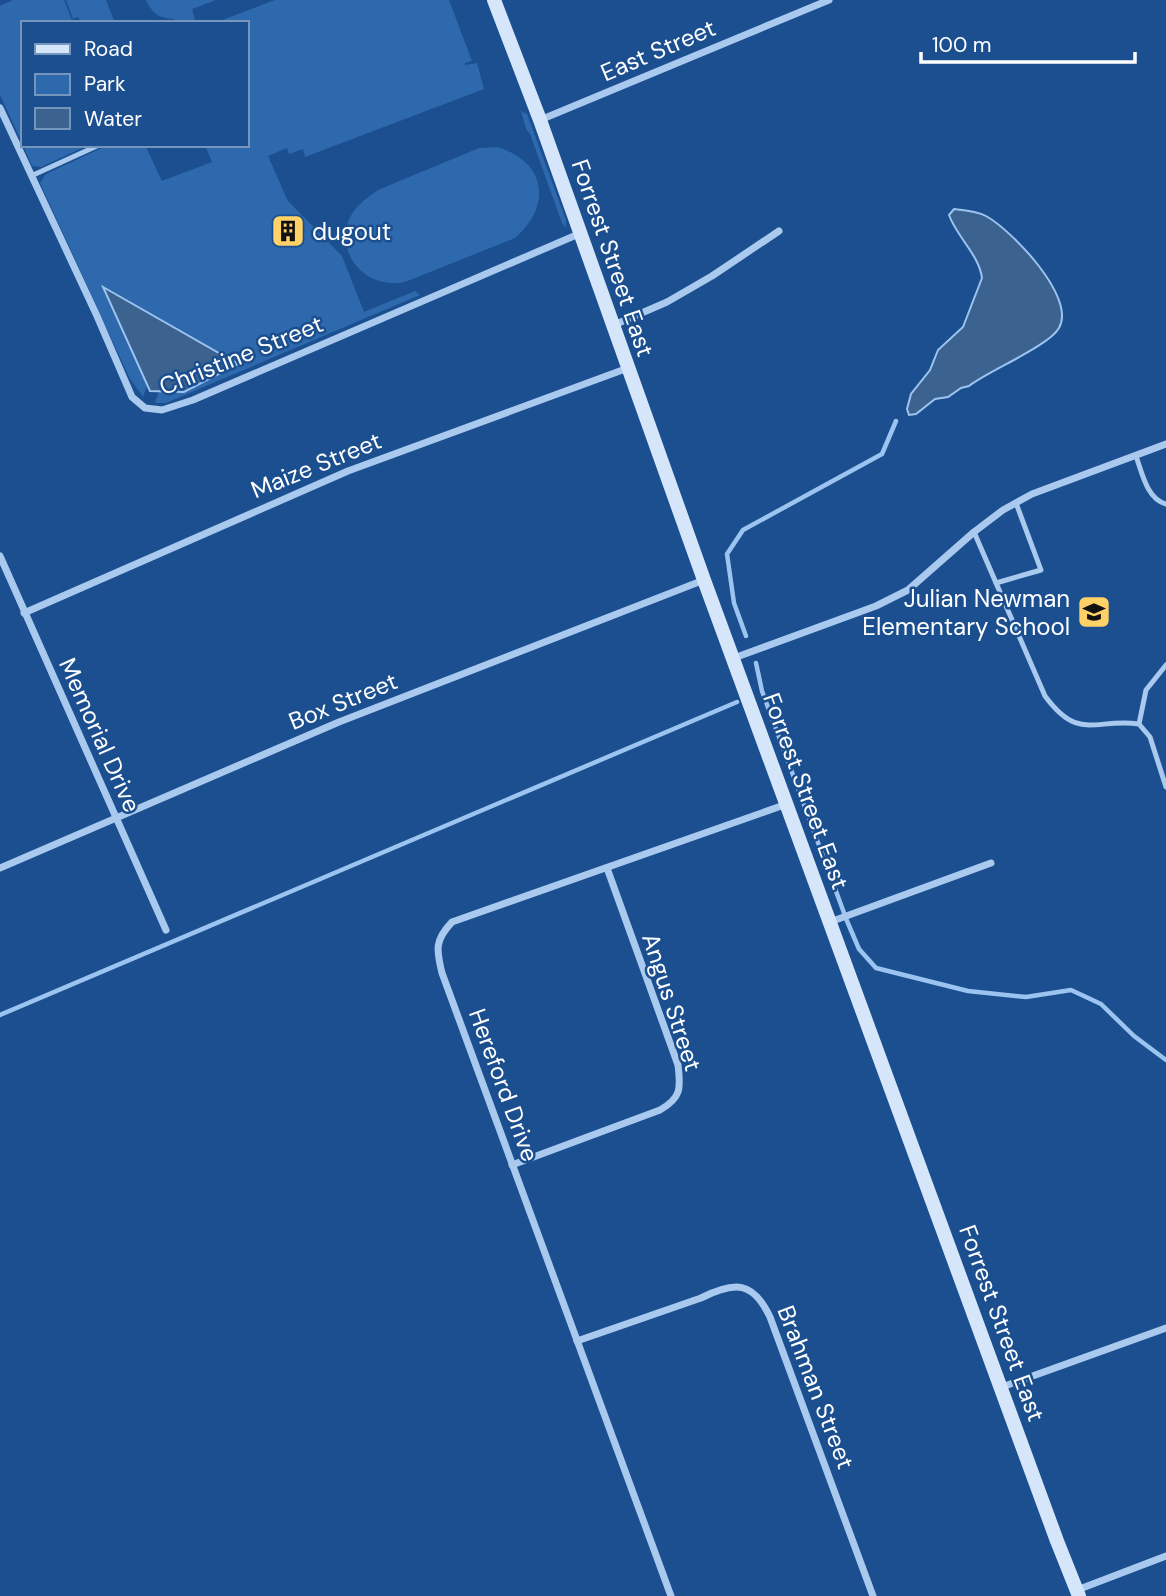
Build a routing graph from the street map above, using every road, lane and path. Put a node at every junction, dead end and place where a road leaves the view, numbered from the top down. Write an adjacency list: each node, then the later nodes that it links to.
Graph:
1 (494, 0): 4 (main road, Forrest Street East)
2 (830, 0): 4 (street, East Street)
3 (0, 108): 5 (street, Christine Street)
4 (540, 120): 9 (main road, Forrest Street East)
5 (4, 127): 7 (street, Christine Street)
6 (95, 147): 7 (lane)
7 (31, 176): 9 (street, Christine Street)
8 (779, 231): 10 (street)
9 (581, 233): 10 (main road, Forrest Street East)
10 (614, 325): 11 (main road, Forrest Street East)
11 (628, 368): 18 (main road, Forrest Street East); 20 (street, Maize Street)
12 (1166, 444): 13 (street)
13 (1136, 456): 14 (street); 15 (lane)
14 (1016, 503): 16 (street); 19 (lane)
15 (1166, 504)
16 (974, 532): 19 (lane); 21 (street)
17 (0, 556): 20 (street, Memorial Drive)
18 (704, 580): 21 (main road, Forrest Street East); 26 (street, Box Street)
19 (996, 583): 23 (lane)
20 (24, 613): 26 (street, Memorial Drive)
21 (734, 658): 25 (main road, Forrest Street East)
22 (1166, 665): 23 (lane)
23 (1139, 724): 24 (lane)
24 (1166, 787)
25 (787, 804): 29 (street, Hereford Drive); 30 (main road, Forrest Street East)
26 (117, 820): 28 (street, Box Street); 31 (street, Memorial Drive)
27 (991, 863): 30 (street)
28 (0, 868)
29 (607, 868): 32 (street, Angus Street); 32 (street, Hereford Drive)
30 (830, 922): 35 (main road, Forrest Street East)
31 (166, 930)
32 (512, 1165): 34 (street, Hereford Drive)
33 (1166, 1328): 35 (street)
34 (577, 1341): 38 (street, Hereford Drive); 39 (street, Brahman Street)
35 (1002, 1387): 37 (main road, Forrest Street East)
36 (1166, 1556): 37 (street)
37 (1078, 1593)
38 (671, 1596)
39 (873, 1596)

